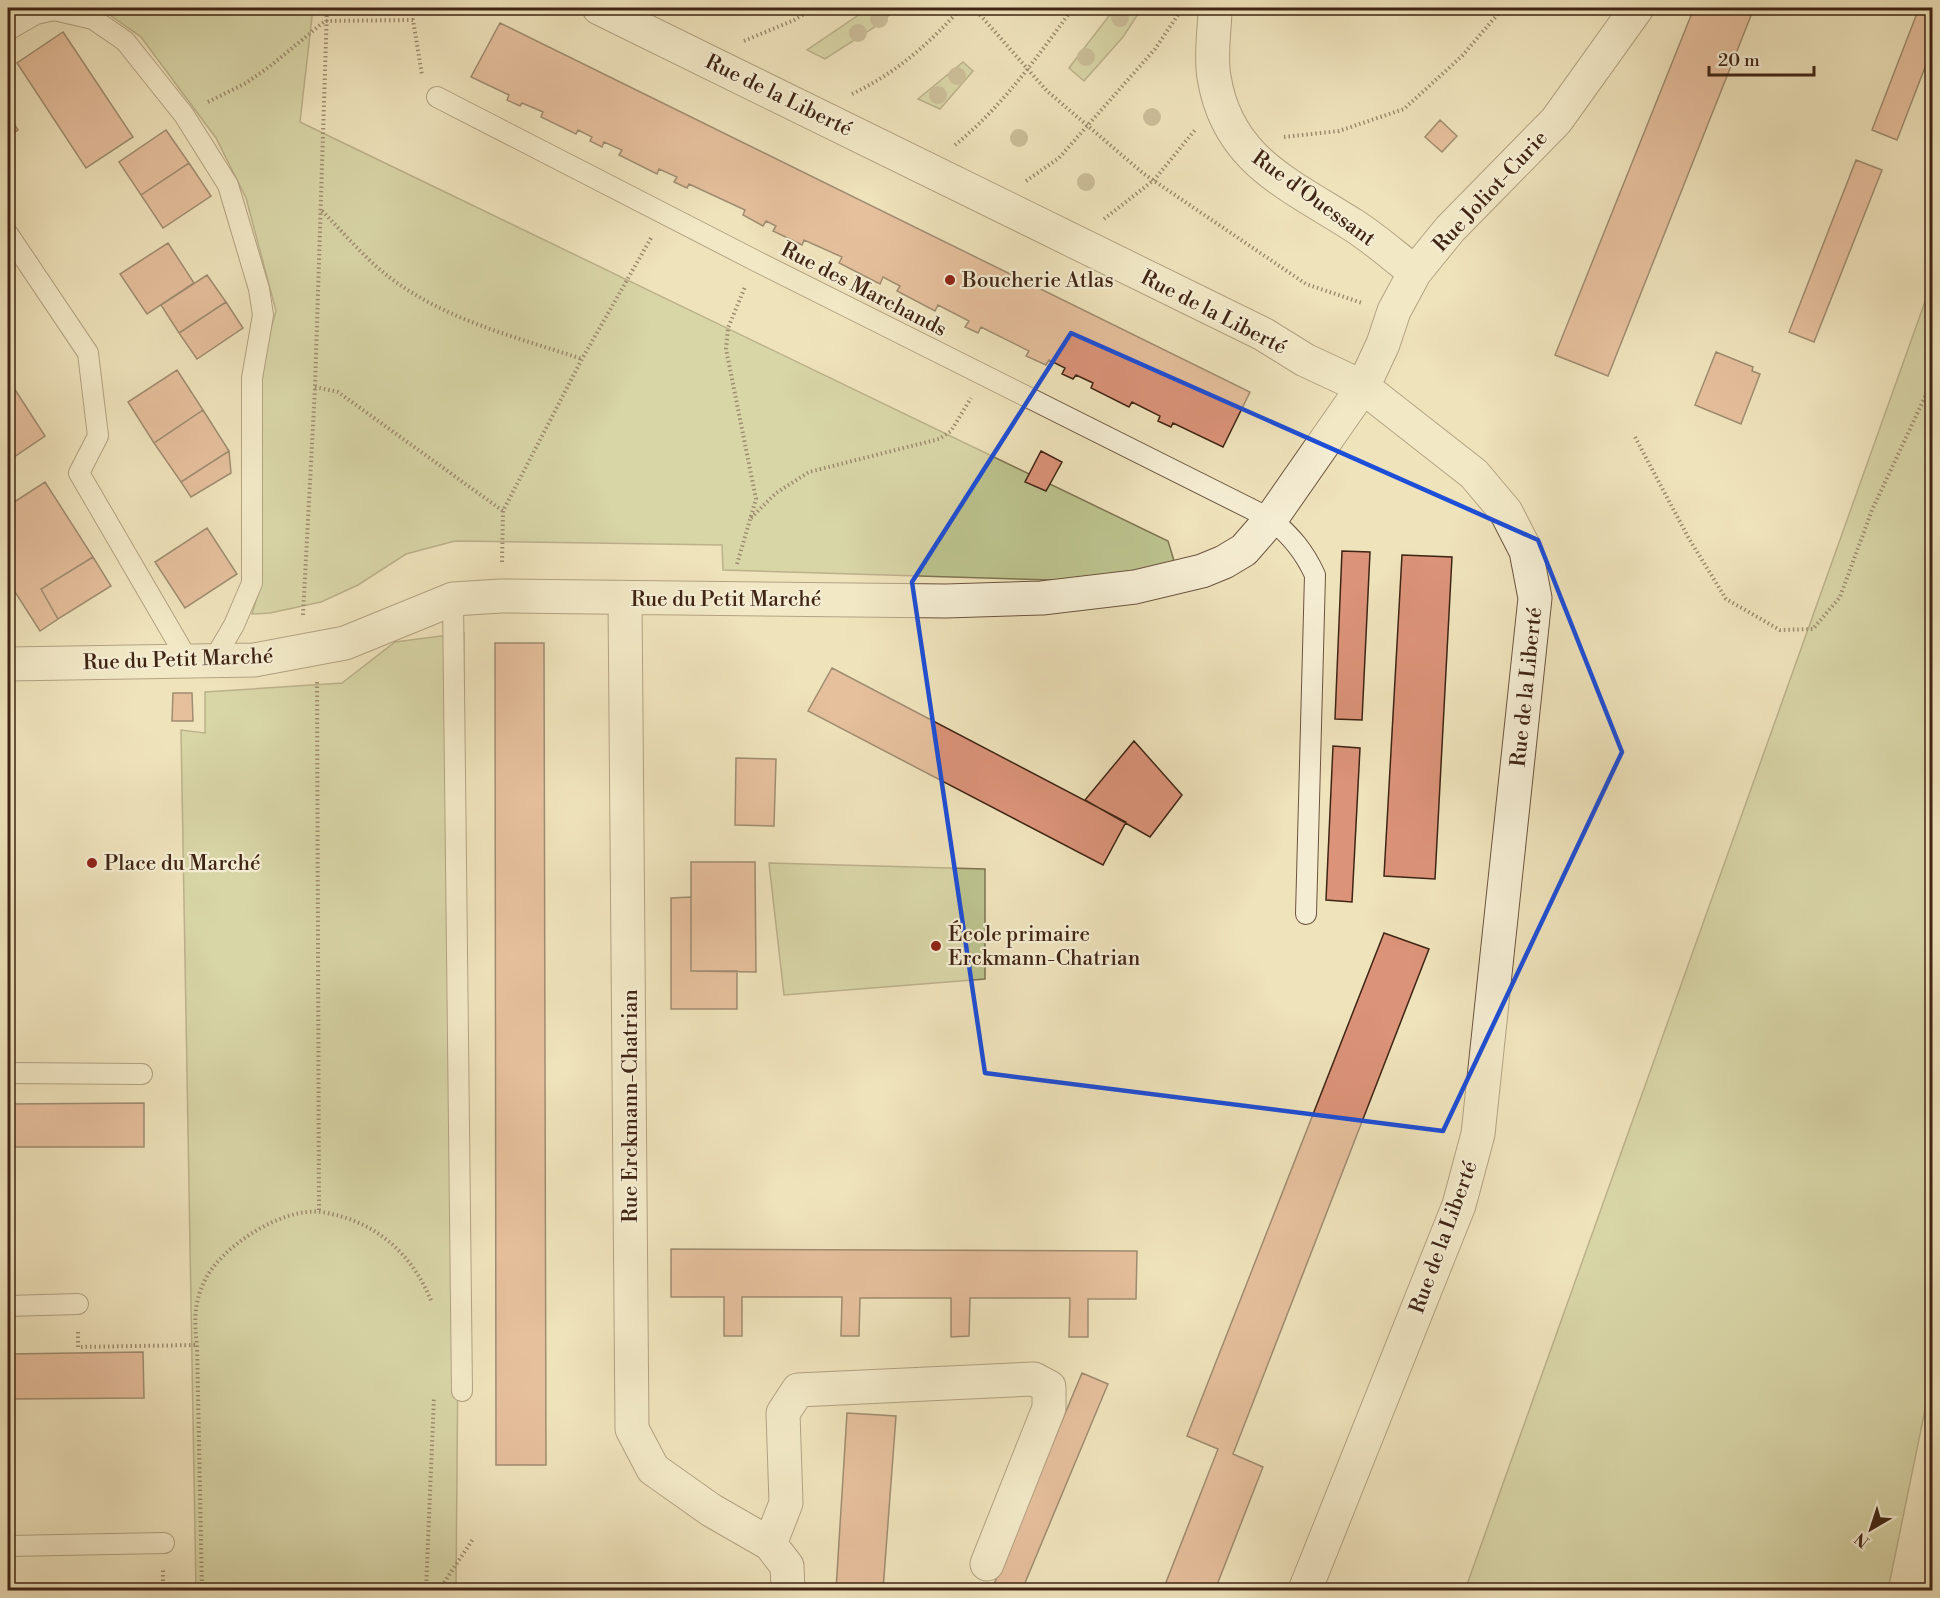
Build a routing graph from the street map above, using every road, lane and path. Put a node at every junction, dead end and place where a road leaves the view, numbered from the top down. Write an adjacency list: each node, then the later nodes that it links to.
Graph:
1 (327, 8): 11 (path)
2 (599, 8): 35 (street, Rue de la Liberté)
3 (814, 8): 13 (path)
4 (961, 8): 15 (path)
5 (974, 8): 14 (path)
6 (1073, 8): 14 (path)
7 (1183, 8): 18 (path)
8 (1215, 8): 20 (street, Rue d'Ouessant)
9 (1503, 8): 20 (path)
10 (1637, 8): 29 (street, Rue Joliot-Curie)
11 (325, 21): 16 (path); 17 (path); 24 (path)
12 (8, 30): 17 (lane)
13 (741, 43)
14 (1028, 69): 18 (path); 21 (path)
15 (848, 96)
16 (437, 97): 25 (lane, Rue des Marchands)
17 (184, 115): 45 (lane)
18 (1088, 125): 22 (path); 23 (path)
19 (1198, 126): 22 (path)
20 (1238, 142): 29 (street, Rue d'Ouessant)
21 (952, 147)
22 (1154, 180): 26 (path); 30 (path)
23 (1023, 182)
24 (322, 210): 31 (path); 34 (path)
25 (665, 214): 28 (lane, Rue des Marchands); 31 (path)
26 (1101, 220)
27 (8, 234): 45 (lane)
28 (758, 262): 32 (lane, Rue des Marchands); 38 (path)
29 (1415, 272): 30 (street, Rue Joliot-Curie)
30 (1394, 311): 35 (street, Rue Joliot-Curie)
31 (582, 359): 37 (path)
32 (984, 376): 38 (path); 39 (lane, Rue des Marchands)
33 (1932, 382): 36 (path)
34 (315, 387): 37 (path); 44 (path)
35 (1363, 387): 39 (street, Rue du Petit Marché); 66 (street, Rue de la Liberté)
36 (1635, 437)
37 (503, 510): 40 (path)
38 (751, 518): 42 (path)
39 (1271, 519): 42 (street, Rue du Petit Marché); 47 (lane, Rue des Marchands)
40 (501, 596): 41 (street, Rue du Petit Marché); 43 (street, Rue du Petit Marché)
41 (625, 598): 42 (street, Rue du Petit Marché); 59 (street, Rue Erckmann-Chatrian)
42 (723, 598)
43 (453, 599): 44 (street, Rue du Petit Marché); 56 (lane)
44 (309, 650): 45 (street, Rue du Petit Marché); 50 (path)
45 (201, 662): 46 (street, Rue du Petit Marché)
46 (8, 664)
47 (1306, 914)
48 (8, 1073): 49 (lane)
49 (142, 1074)
50 (319, 1212): 53 (path); 54 (path)
51 (78, 1304): 52 (lane); 54 (path)
52 (8, 1305)
53 (432, 1305)
54 (197, 1345): 62 (path)
55 (434, 1387): 63 (path)
56 (462, 1391)
57 (473, 1539): 64 (path)
58 (164, 1543): 60 (lane)
59 (770, 1544): 61 (street); 65 (street, Rue Erckmann-Chatrian)
60 (8, 1546)
61 (987, 1564)
62 (202, 1590)
63 (426, 1590)
64 (439, 1590)
65 (788, 1590)
66 (1305, 1590)

